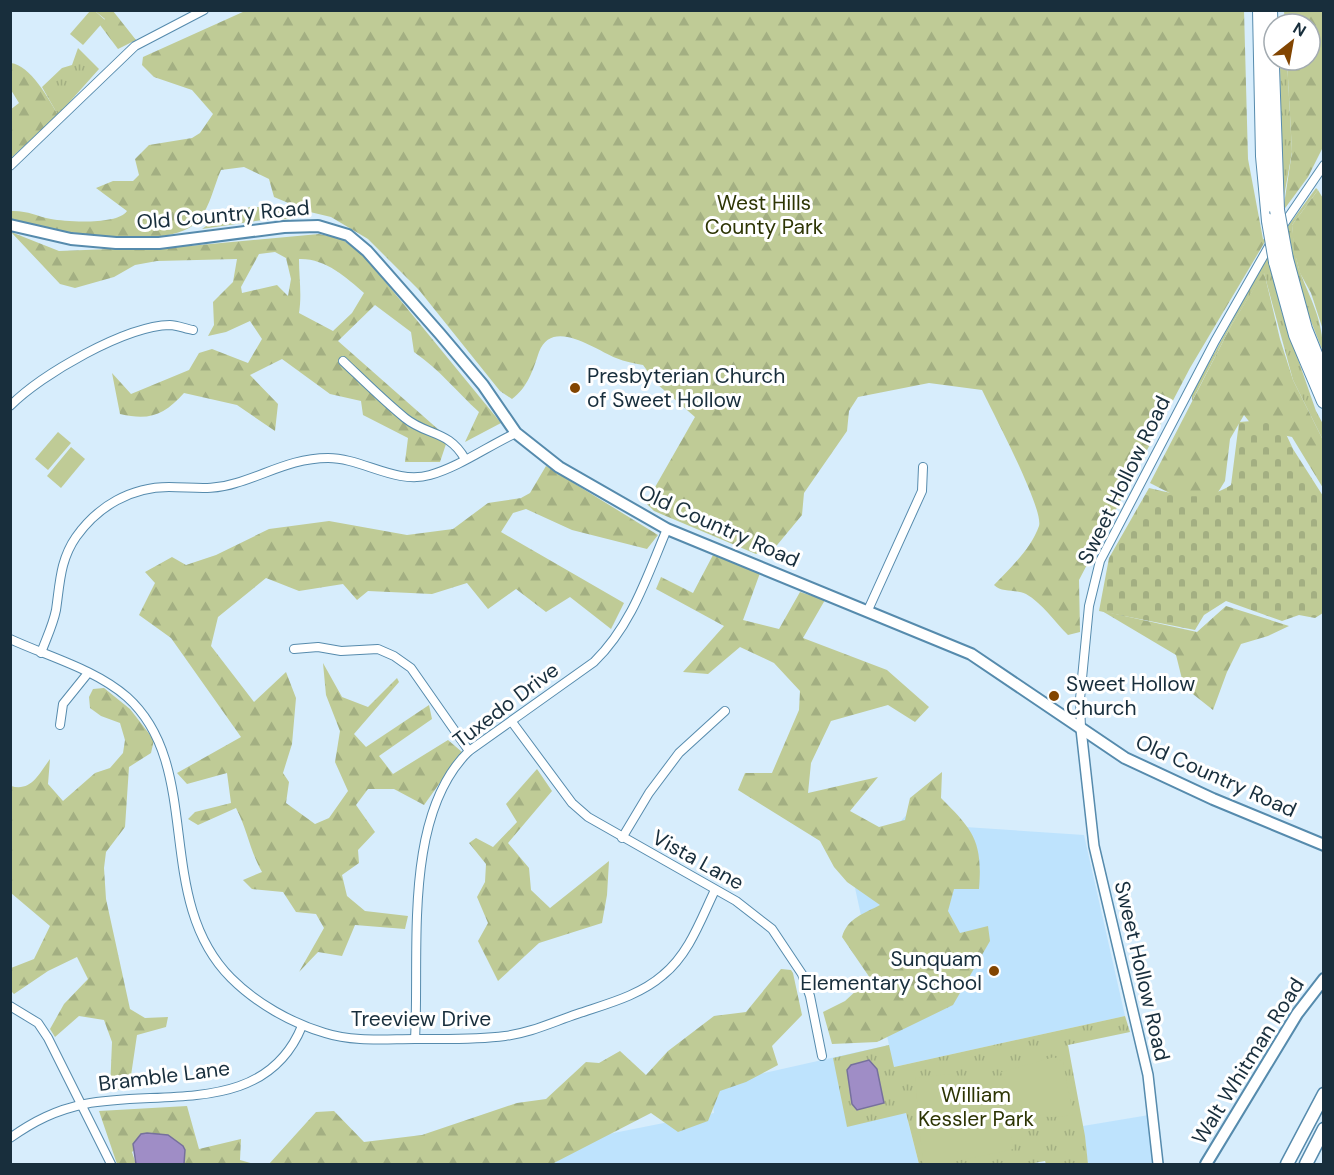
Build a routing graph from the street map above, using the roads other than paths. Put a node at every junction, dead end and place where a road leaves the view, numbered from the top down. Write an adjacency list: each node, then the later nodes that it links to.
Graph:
1 (204, 10): 5 (street)
2 (1260, 10): 6 (highway)
3 (1270, 10): 6 (highway)
4 (1323, 165): 26 (street, Sweet Hollow Road)
5 (10, 166)
6 (1273, 215): 8 (highway, bridge)
7 (10, 225): 14 (main road, Old Country Road)
8 (1281, 261): 11 (highway); 12 (highway)
9 (193, 330): 13 (street)
10 (343, 361): 15 (street)
11 (1323, 376)
12 (1323, 401)
13 (10, 405)
14 (516, 433): 15 (street); 17 (main road, Old Country Road)
15 (465, 459): 21 (street)
16 (923, 466): 18 (street)
17 (667, 529): 18 (main road, Old Country Road); 24 (street, Tuxedo Drive)
18 (868, 610): 26 (main road, Old Country Road)
19 (10, 639): 21 (street, Treeview Drive)
20 (294, 649): 27 (street)
21 (41, 653): 22 (street, Treeview Drive)
22 (88, 673): 25 (street); 34 (street, Treeview Drive)
23 (725, 711): 28 (street)
24 (512, 722): 27 (street, Tuxedo Drive); 28 (street, Vista Lane)
25 (60, 724)
26 (1080, 729): 29 (main road, Old Country Road); 42 (street, Sweet Hollow Road)
27 (470, 751): 35 (street, Tuxedo Drive)
28 (622, 838): 30 (street, Vista Lane)
29 (1323, 845)
30 (715, 890): 35 (street, Treeview Drive); 36 (street, Vista Lane)
31 (1323, 979): 32 (main road, Walt Whitman Road)
32 (1320, 991): 43 (main road, Walt Whitman Road)
33 (10, 1006): 38 (street)
34 (302, 1026): 35 (street, Treeview Drive); 38 (street, Bramble Lane)
35 (415, 1039)
36 (822, 1056)
37 (1323, 1094): 44 (main road)
38 (82, 1105): 40 (street, Bramble Lane); 41 (street)
39 (1323, 1129): 45 (main road)
40 (10, 1138)
41 (111, 1164)
42 (1158, 1164)
43 (1209, 1164)
44 (1287, 1164)
45 (1306, 1164)

